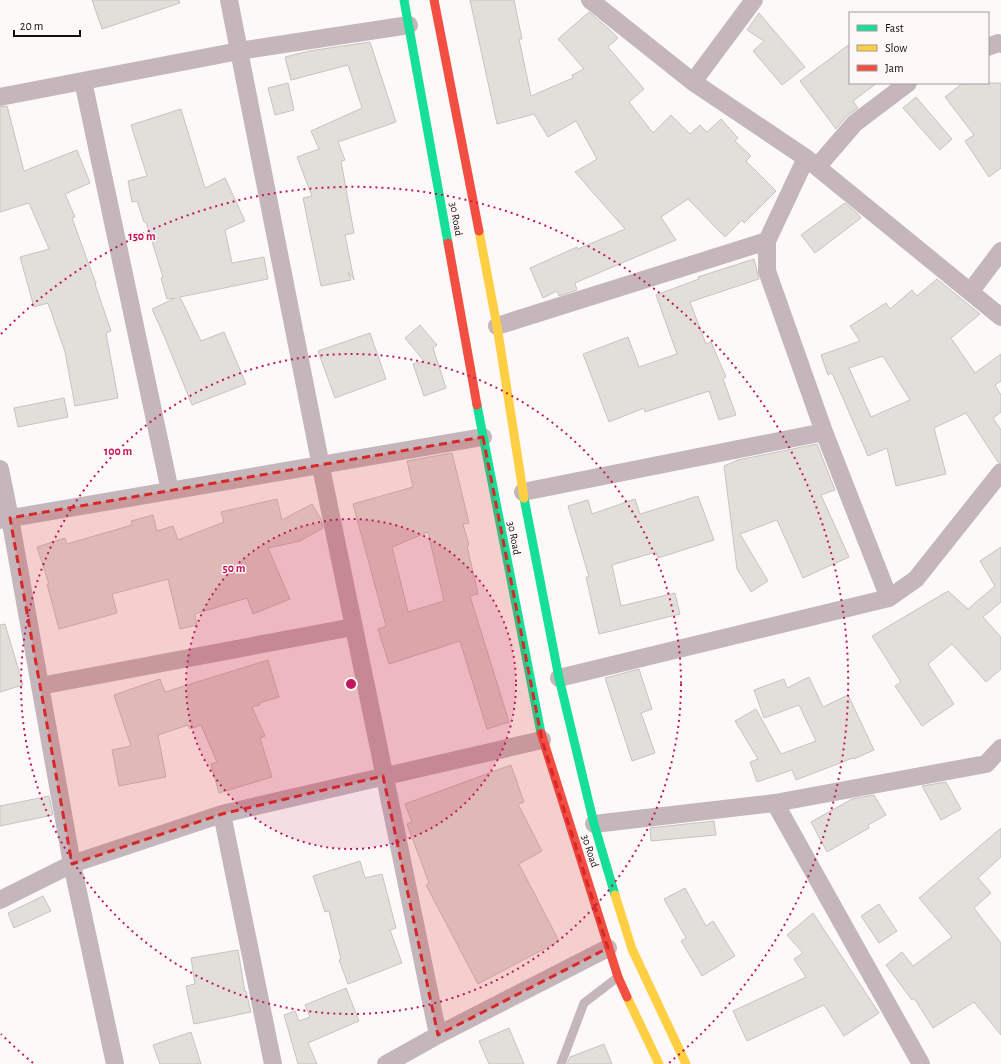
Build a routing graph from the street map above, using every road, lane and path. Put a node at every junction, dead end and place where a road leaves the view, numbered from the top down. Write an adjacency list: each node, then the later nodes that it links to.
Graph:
1 (229, 0): 9 (street)
2 (404, 0): 6 (main road, 30 Road)
3 (434, 0): 19 (main road, 30 Road)
4 (590, 0): 11 (street)
5 (754, 0): 11 (street)
6 (409, 25): 9 (street); 21 (main road, 30 Road)
7 (1001, 44): 8 (street)
8 (989, 47)
9 (239, 51): 10 (street); 22 (street)
10 (83, 81): 13 (street); 25 (street)
11 (693, 82): 14 (street)
12 (907, 84): 14 (street)
13 (0, 97)
14 (811, 162): 15 (street); 17 (street)
15 (766, 241): 19 (street); 20 (street)
16 (1001, 251): 17 (street)
17 (970, 292): 18 (street)
18 (1001, 317)
19 (498, 326): 26 (main road, 30 Road)
20 (824, 432): 26 (street); 28 (street)
21 (483, 437): 22 (street); 32 (main road, 30 Road)
22 (320, 465): 25 (street); 29 (street)
23 (0, 469): 27 (street)
24 (1001, 472): 28 (street)
25 (170, 491): 27 (street)
26 (523, 492): 30 (main road, 30 Road)
27 (5, 519): 31 (street)
28 (889, 598): 30 (street)
29 (353, 627): 31 (street); 34 (street)
30 (559, 678): 37 (main road, 30 Road)
31 (40, 686): 38 (street)
32 (542, 740): 34 (street); 40 (main road, 30 Road)
33 (1001, 748): 35 (street)
34 (383, 776): 36 (street); 42 (street)
35 (775, 803): 37 (street); 49 (street)
36 (222, 814): 38 (street); 44 (street)
37 (594, 824): 48 (main road, 30 Road)
38 (72, 864): 39 (street); 43 (street)
39 (0, 900)
40 (608, 948): 41 (main road, 30 Road); 42 (street)
41 (618, 978): 46 (lane); 47 (main road, 30 Road)
42 (438, 1035): 45 (street)
43 (115, 1064)
44 (274, 1064)
45 (386, 1064)
46 (561, 1064)
47 (659, 1064)
48 (686, 1064)
49 (921, 1064)

